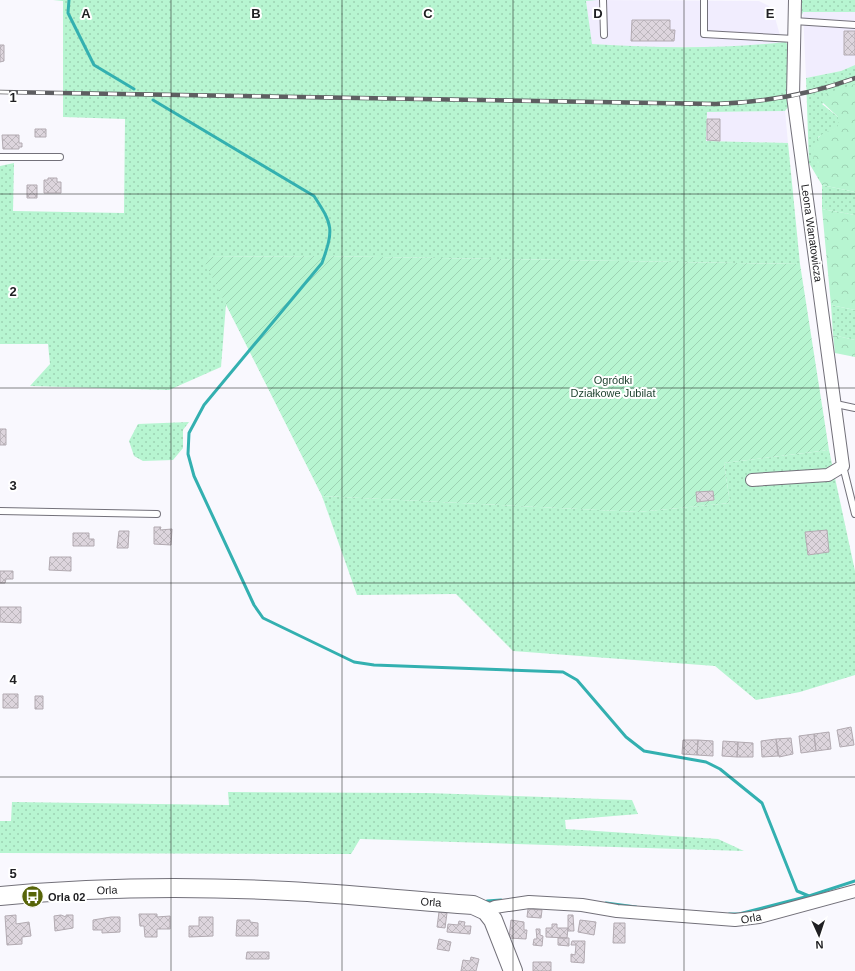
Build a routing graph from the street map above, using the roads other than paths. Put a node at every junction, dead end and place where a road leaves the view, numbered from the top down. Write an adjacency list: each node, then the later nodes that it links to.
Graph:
1 (603, 0): 6 (lane)
2 (704, 0): 7 (lane)
3 (795, 0): 4 (street, Leona Wanatowicza)
4 (794, 21): 5 (lane); 7 (street, Leona Wanatowicza)
5 (855, 25)
6 (604, 35)
7 (794, 39): 10 (street, Leona Wanatowicza)
8 (60, 157): 9 (lane)
9 (0, 158)
10 (836, 404): 11 (lane); 12 (street, Leona Wanatowicza)
11 (855, 408)
12 (843, 466): 13 (street); 16 (lane, Leona Wanatowicza)
13 (752, 480)
14 (0, 510): 15 (lane)
15 (157, 514)
16 (855, 514)
17 (855, 891): 19 (street, Orla)
18 (0, 896): 19 (street, Orla)
19 (486, 911): 20 (street)
20 (513, 971)

